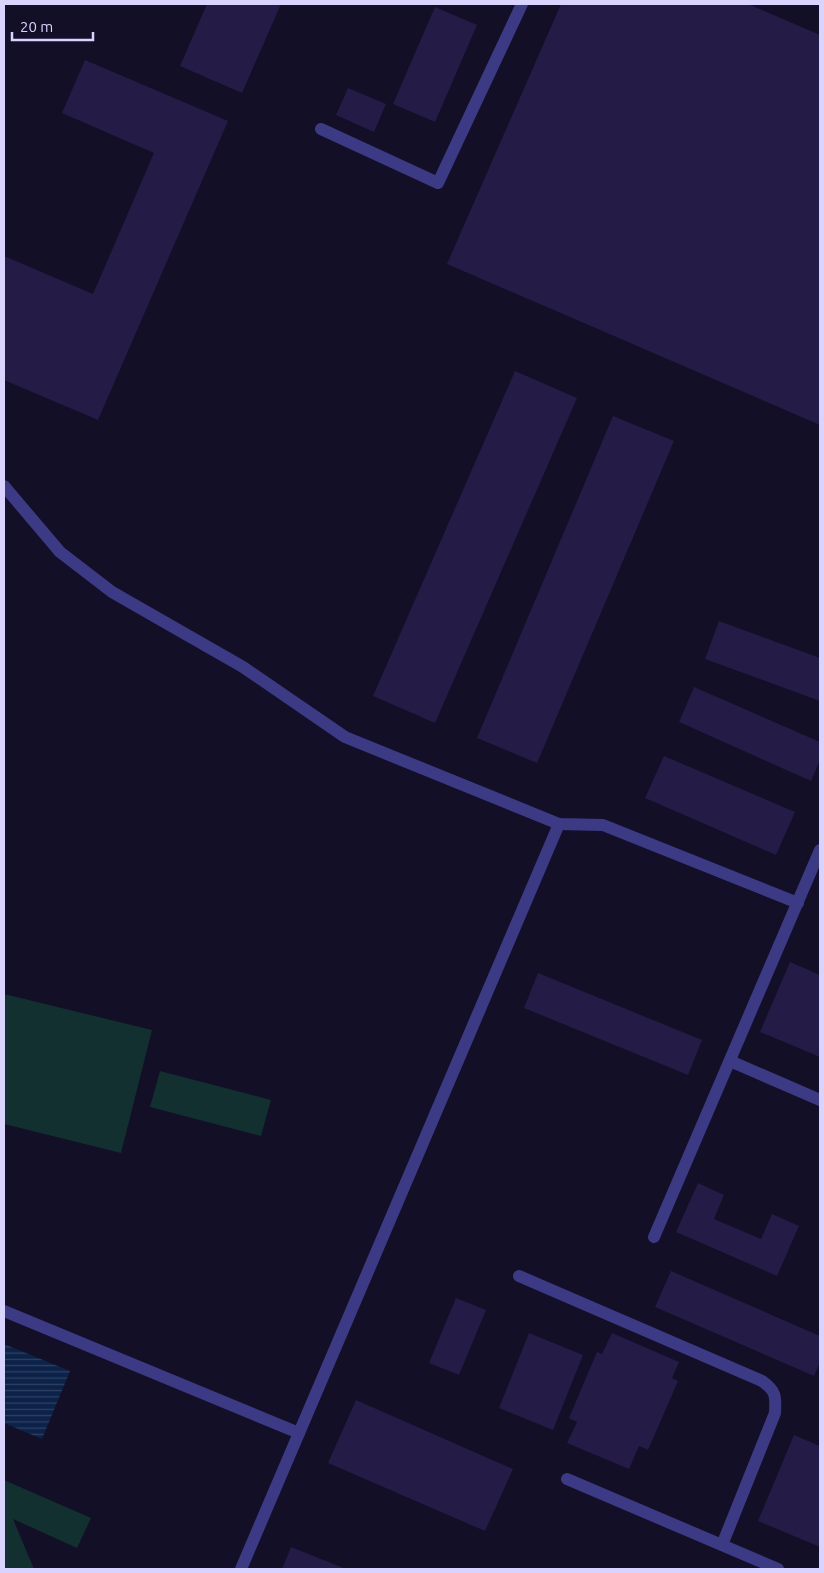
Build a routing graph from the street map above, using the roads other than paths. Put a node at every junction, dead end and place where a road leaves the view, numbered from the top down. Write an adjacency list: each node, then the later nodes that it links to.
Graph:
1 (522, 4): 2 (lane)
2 (321, 129)
3 (4, 486): 4 (lane)
4 (559, 824): 6 (lane); 12 (lane)
5 (820, 850): 6 (lane)
6 (798, 903): 7 (lane)
7 (730, 1061): 8 (lane); 9 (lane)
8 (820, 1100)
9 (654, 1237)
10 (520, 1276): 14 (lane)
11 (4, 1311): 12 (lane)
12 (299, 1433): 15 (lane)
13 (567, 1479): 14 (lane)
14 (722, 1545): 16 (lane)
15 (241, 1569)
16 (778, 1569)

